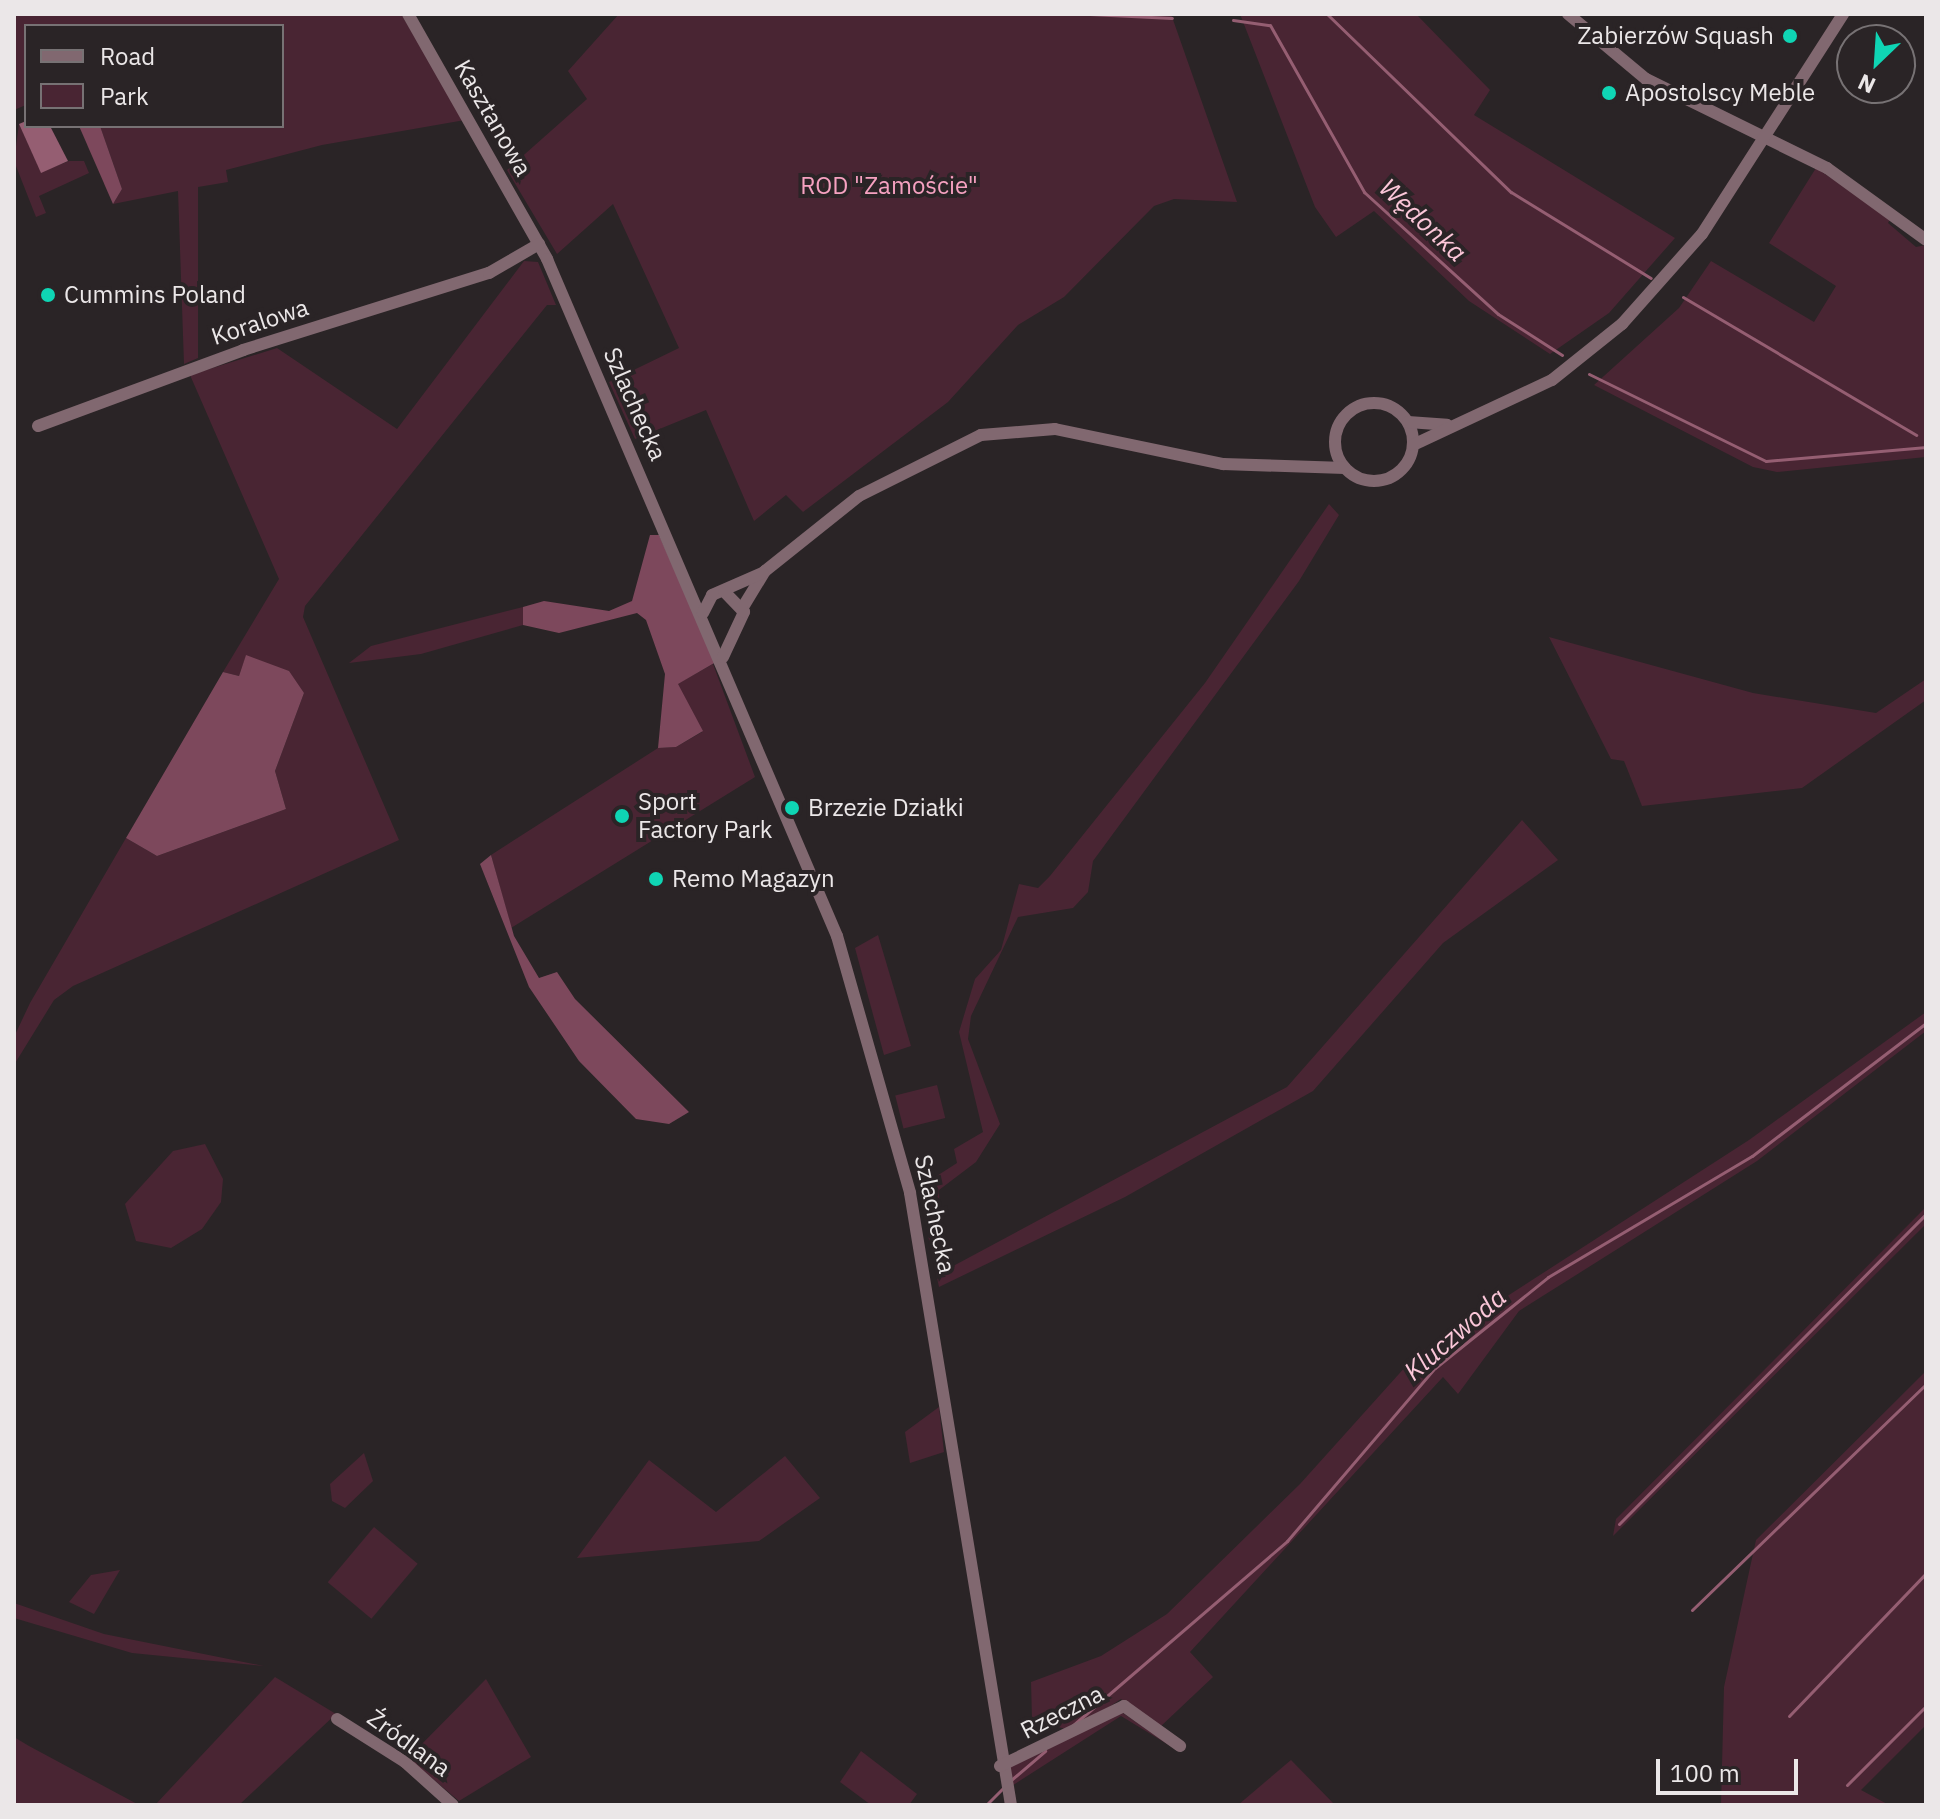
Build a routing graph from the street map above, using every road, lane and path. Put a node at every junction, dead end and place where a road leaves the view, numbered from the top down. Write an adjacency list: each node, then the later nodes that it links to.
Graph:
1 (408, 14): 6 (street, Kasztanowa)
2 (1568, 14): 4 (street)
3 (1843, 14): 4 (street)
4 (1764, 138): 5 (street); 8 (street)
5 (1926, 240)
6 (539, 244): 9 (street, Koralowa); 15 (street, Szlachecka)
7 (1408, 422): 8 (street); 10 (street); 11 (street)
8 (1451, 425): 11 (street)
9 (38, 426)
10 (1336, 434): 12 (street); 13 (street)
11 (1413, 445): 13 (street)
12 (1306, 463): 13 (street); 14 (street)
13 (1345, 468)
14 (765, 571): 16 (street); 17 (street)
15 (690, 581): 16 (street); 18 (street, Szlachecka)
16 (721, 592): 17 (street); 18 (street)
17 (743, 607): 19 (street)
18 (706, 617): 19 (street); 20 (street, Szlachecka)
19 (736, 628): 20 (street)
20 (723, 658): 23 (street, Szlachecka)
21 (337, 1719): 25 (street, Źródlana)
22 (1180, 1746): 23 (street, Rzeczna)
23 (1001, 1770): 24 (street, Szlachecka)
24 (1009, 1800)
25 (453, 1805)

